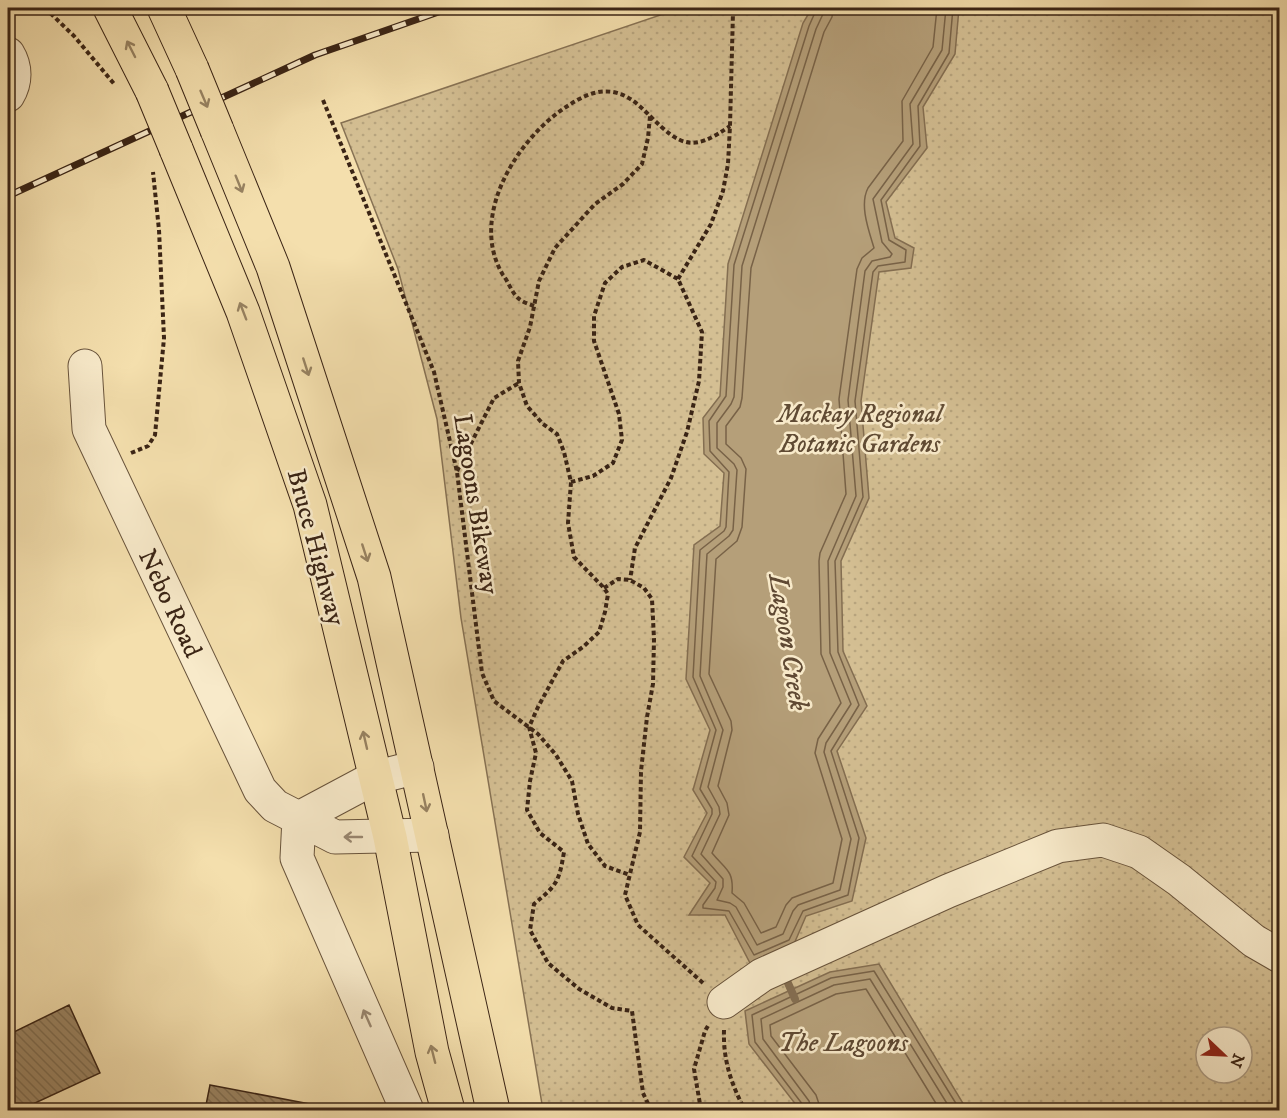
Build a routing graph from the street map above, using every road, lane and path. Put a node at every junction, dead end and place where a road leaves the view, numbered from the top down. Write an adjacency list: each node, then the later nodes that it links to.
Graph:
1 (45, 8): 6 (path)
2 (110, 8): 11 (highway, Bruce Highway, one-way to 2, bridge)
3 (164, 8): 22 (highway, Bruce Highway, one-way to 22, bridge)
4 (735, 8): 10 (path)
5 (8, 54): 7 (street)
6 (119, 90)
7 (8, 94)
8 (323, 100): 16 (path, Lagoons Bikeway)
9 (650, 116): 10 (path); 13 (path); 13 (path)
10 (730, 126): 12 (path)
11 (164, 157): 17 (path); 23 (highway, Bruce Highway, one-way to 11)
12 (678, 279): 18 (path); 19 (path)
13 (534, 306): 15 (path)
14 (85, 366): 17 (street, Nebo Road)
15 (519, 383): 16 (path); 18 (path)
16 (457, 472): 21 (path, Lagoons Bikeway)
17 (113, 480): 24 (street, Nebo Road)
18 (571, 482): 20 (path)
19 (630, 580): 20 (path); 27 (path)
20 (604, 588): 21 (path)
21 (529, 727): 27 (path, Lagoons Bikeway); 33 (path)
22 (417, 767): 23 (street); 25 (highway, Bruce Highway, one-way to 25)
23 (374, 778): 24 (street); 26 (highway, Bruce Highway)
24 (299, 818): 26 (street, Nebo Road, one-way to 24); 30 (street, one-way to 24)
25 (432, 835): 26 (street, Nebo Road); 32 (highway, Bruce Highway)
26 (390, 837): 31 (highway, Bruce Highway, one-way to 26)
27 (630, 875): 29 (path)
28 (1280, 956): 29 (street)
29 (724, 1002): 34 (path); 35 (path)
30 (407, 1110)
31 (448, 1110)
32 (493, 1110)
33 (651, 1110)
34 (701, 1110)
35 (745, 1110)

